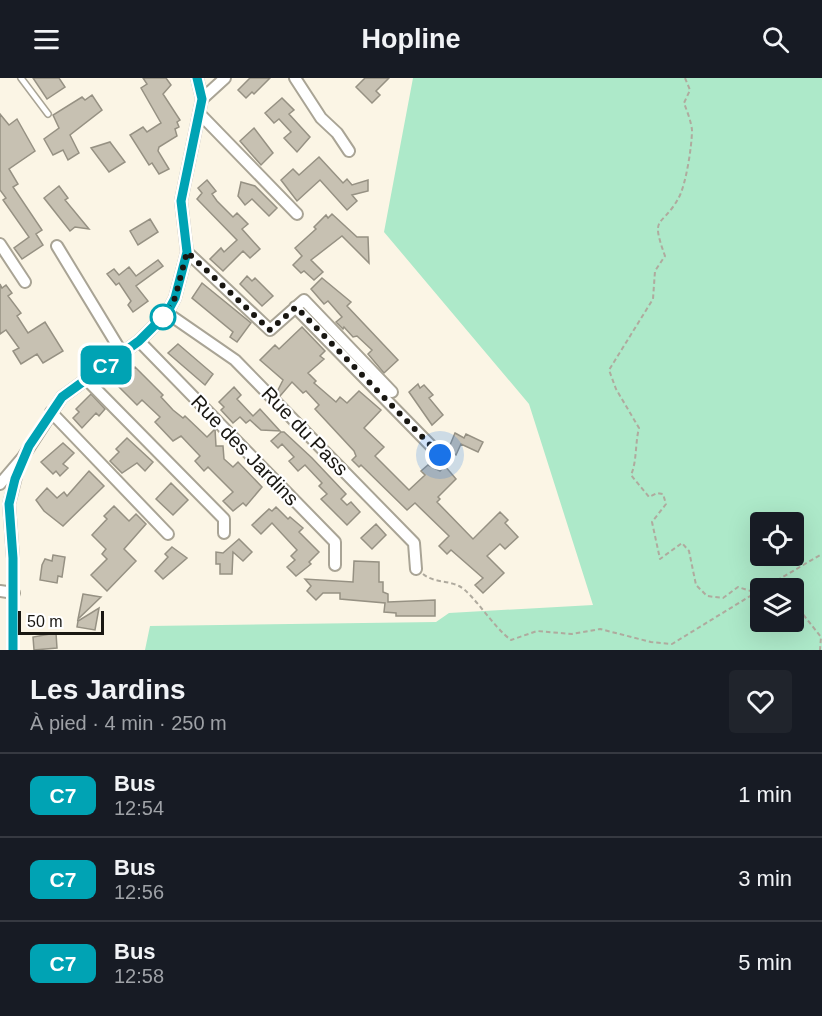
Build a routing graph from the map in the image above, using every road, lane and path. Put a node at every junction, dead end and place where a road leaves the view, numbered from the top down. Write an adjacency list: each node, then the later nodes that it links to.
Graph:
1 (21, 78): 8 (lane)
2 (197, 78): 6 (street)
3 (225, 78): 6 (street)
4 (295, 78): 9 (street)
5 (685, 78): 35 (path)
6 (202, 99): 7 (street)
7 (200, 113): 10 (street); 13 (street)
8 (48, 114)
9 (349, 150)
10 (297, 214)
11 (0, 244): 14 (street)
12 (57, 246): 18 (street)
13 (187, 252): 15 (street); 16 (street)
14 (25, 282)
15 (296, 307): 20 (street); 22 (street)
16 (167, 313): 17 (street); 32 (street, Rue du Pass)
17 (139, 341): 18 (street); 31 (street, Rue des Jardins)
18 (122, 353): 19 (street)
19 (86, 379): 21 (street); 27 (street)
20 (392, 392)
21 (51, 412): 23 (street); 28 (street)
22 (440, 455)
23 (23, 457): 24 (street); 25 (street)
24 (0, 485): 25 (street)
25 (6, 502): 29 (street)
26 (0, 518): 29 (street)
27 (224, 533)
28 (168, 534)
29 (10, 536): 36 (street)
30 (822, 554): 33 (path)
31 (335, 565)
32 (416, 569): 37 (path)
33 (781, 578)
34 (0, 591): 36 (street)
35 (750, 591)
36 (14, 593): 39 (street)
37 (750, 597)
38 (804, 616): 40 (path)
39 (13, 650)
40 (820, 650)

